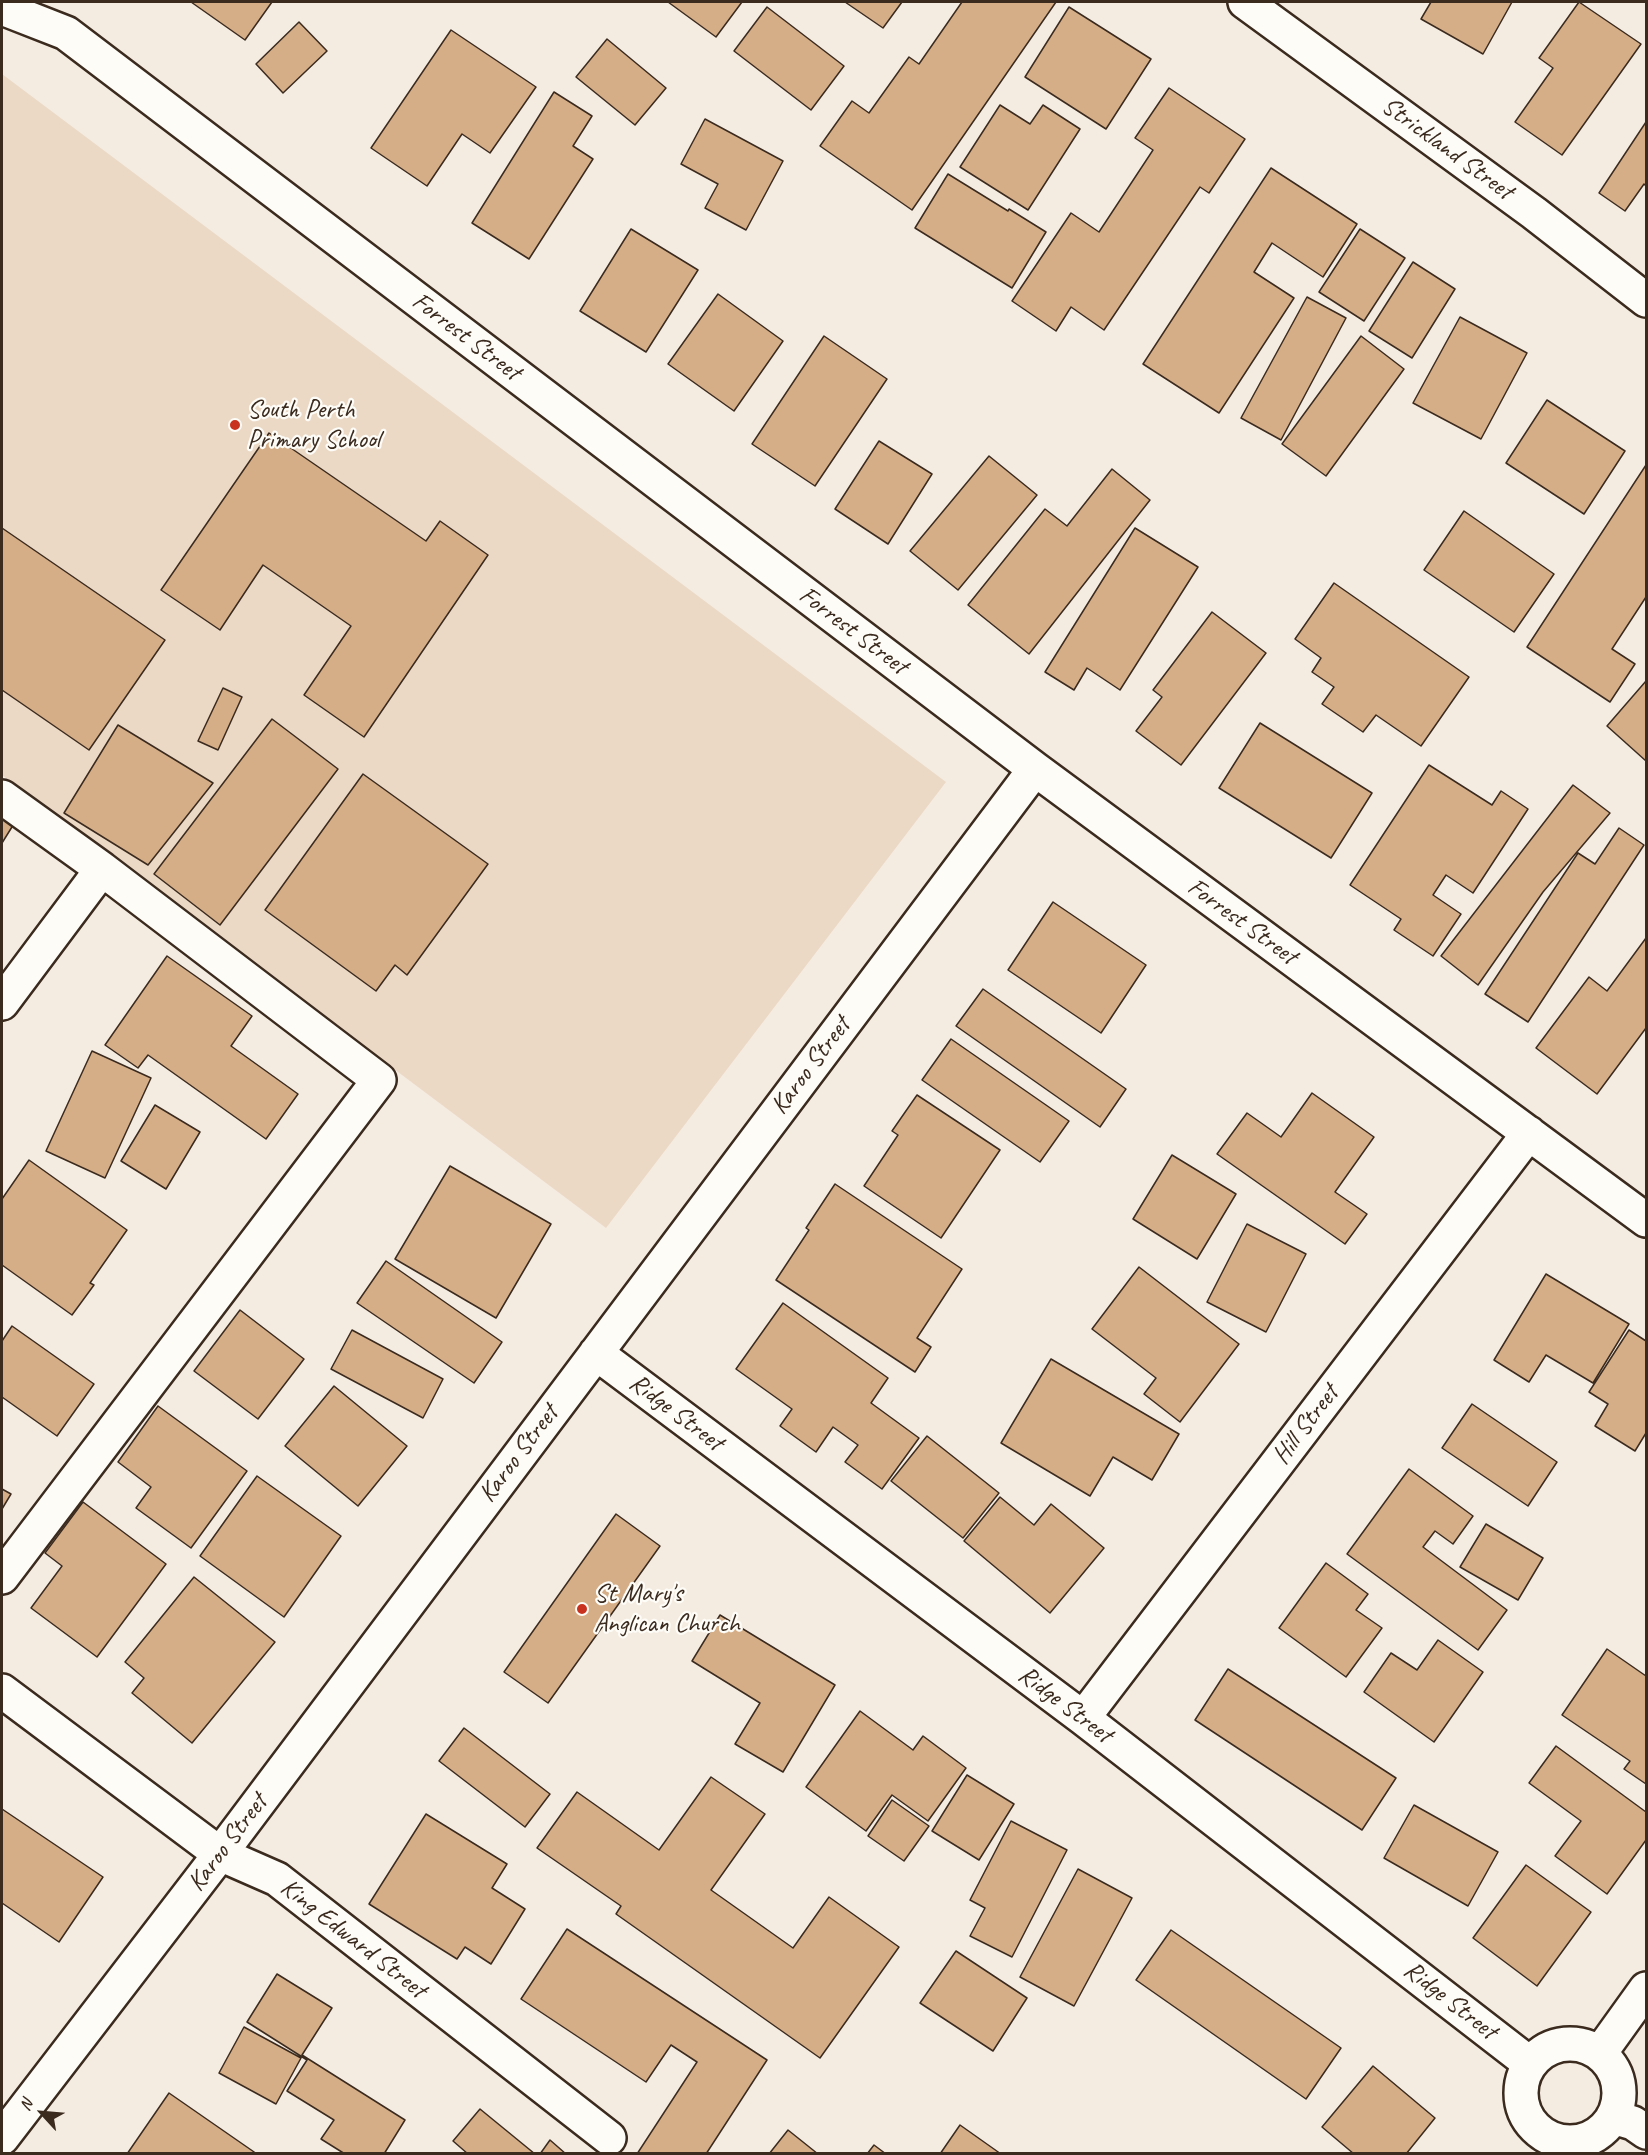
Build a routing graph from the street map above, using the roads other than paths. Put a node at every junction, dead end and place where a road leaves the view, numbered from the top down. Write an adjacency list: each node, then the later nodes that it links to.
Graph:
1 (44, 2): 4 (street, Forrest Street)
2 (1245, 2): 5 (street, Strickland Street)
3 (2, 8): 4 (street, Forrest Street)
4 (66, 33): 6 (street, Forrest Street)
5 (1647, 300)
6 (1035, 769): 10 (street, Forrest Street); 12 (street, Karoo Street)
7 (2, 797): 8 (street)
8 (102, 869): 9 (street); 13 (street)
9 (2, 1003)
10 (1529, 1133): 11 (street, Forrest Street); 15 (street, Hill Street)
11 (1647, 1220)
12 (596, 1353): 15 (street, Ridge Street); 16 (street, Karoo Street)
13 (2, 1577)
14 (2, 1690): 16 (street, King Edward Street)
15 (1083, 1718): 19 (street, Ridge Street)
16 (220, 1854): 22 (street, Karoo Street); 23 (street, King Edward Street)
17 (1647, 1989): 18 (street)
18 (1600, 2053): 19 (street); 20 (street)
19 (1529, 2062): 24 (street)
20 (1613, 2117): 21 (street); 24 (street)
21 (1647, 2132)
22 (2, 2138)
23 (609, 2138)
24 (1537, 2144)

